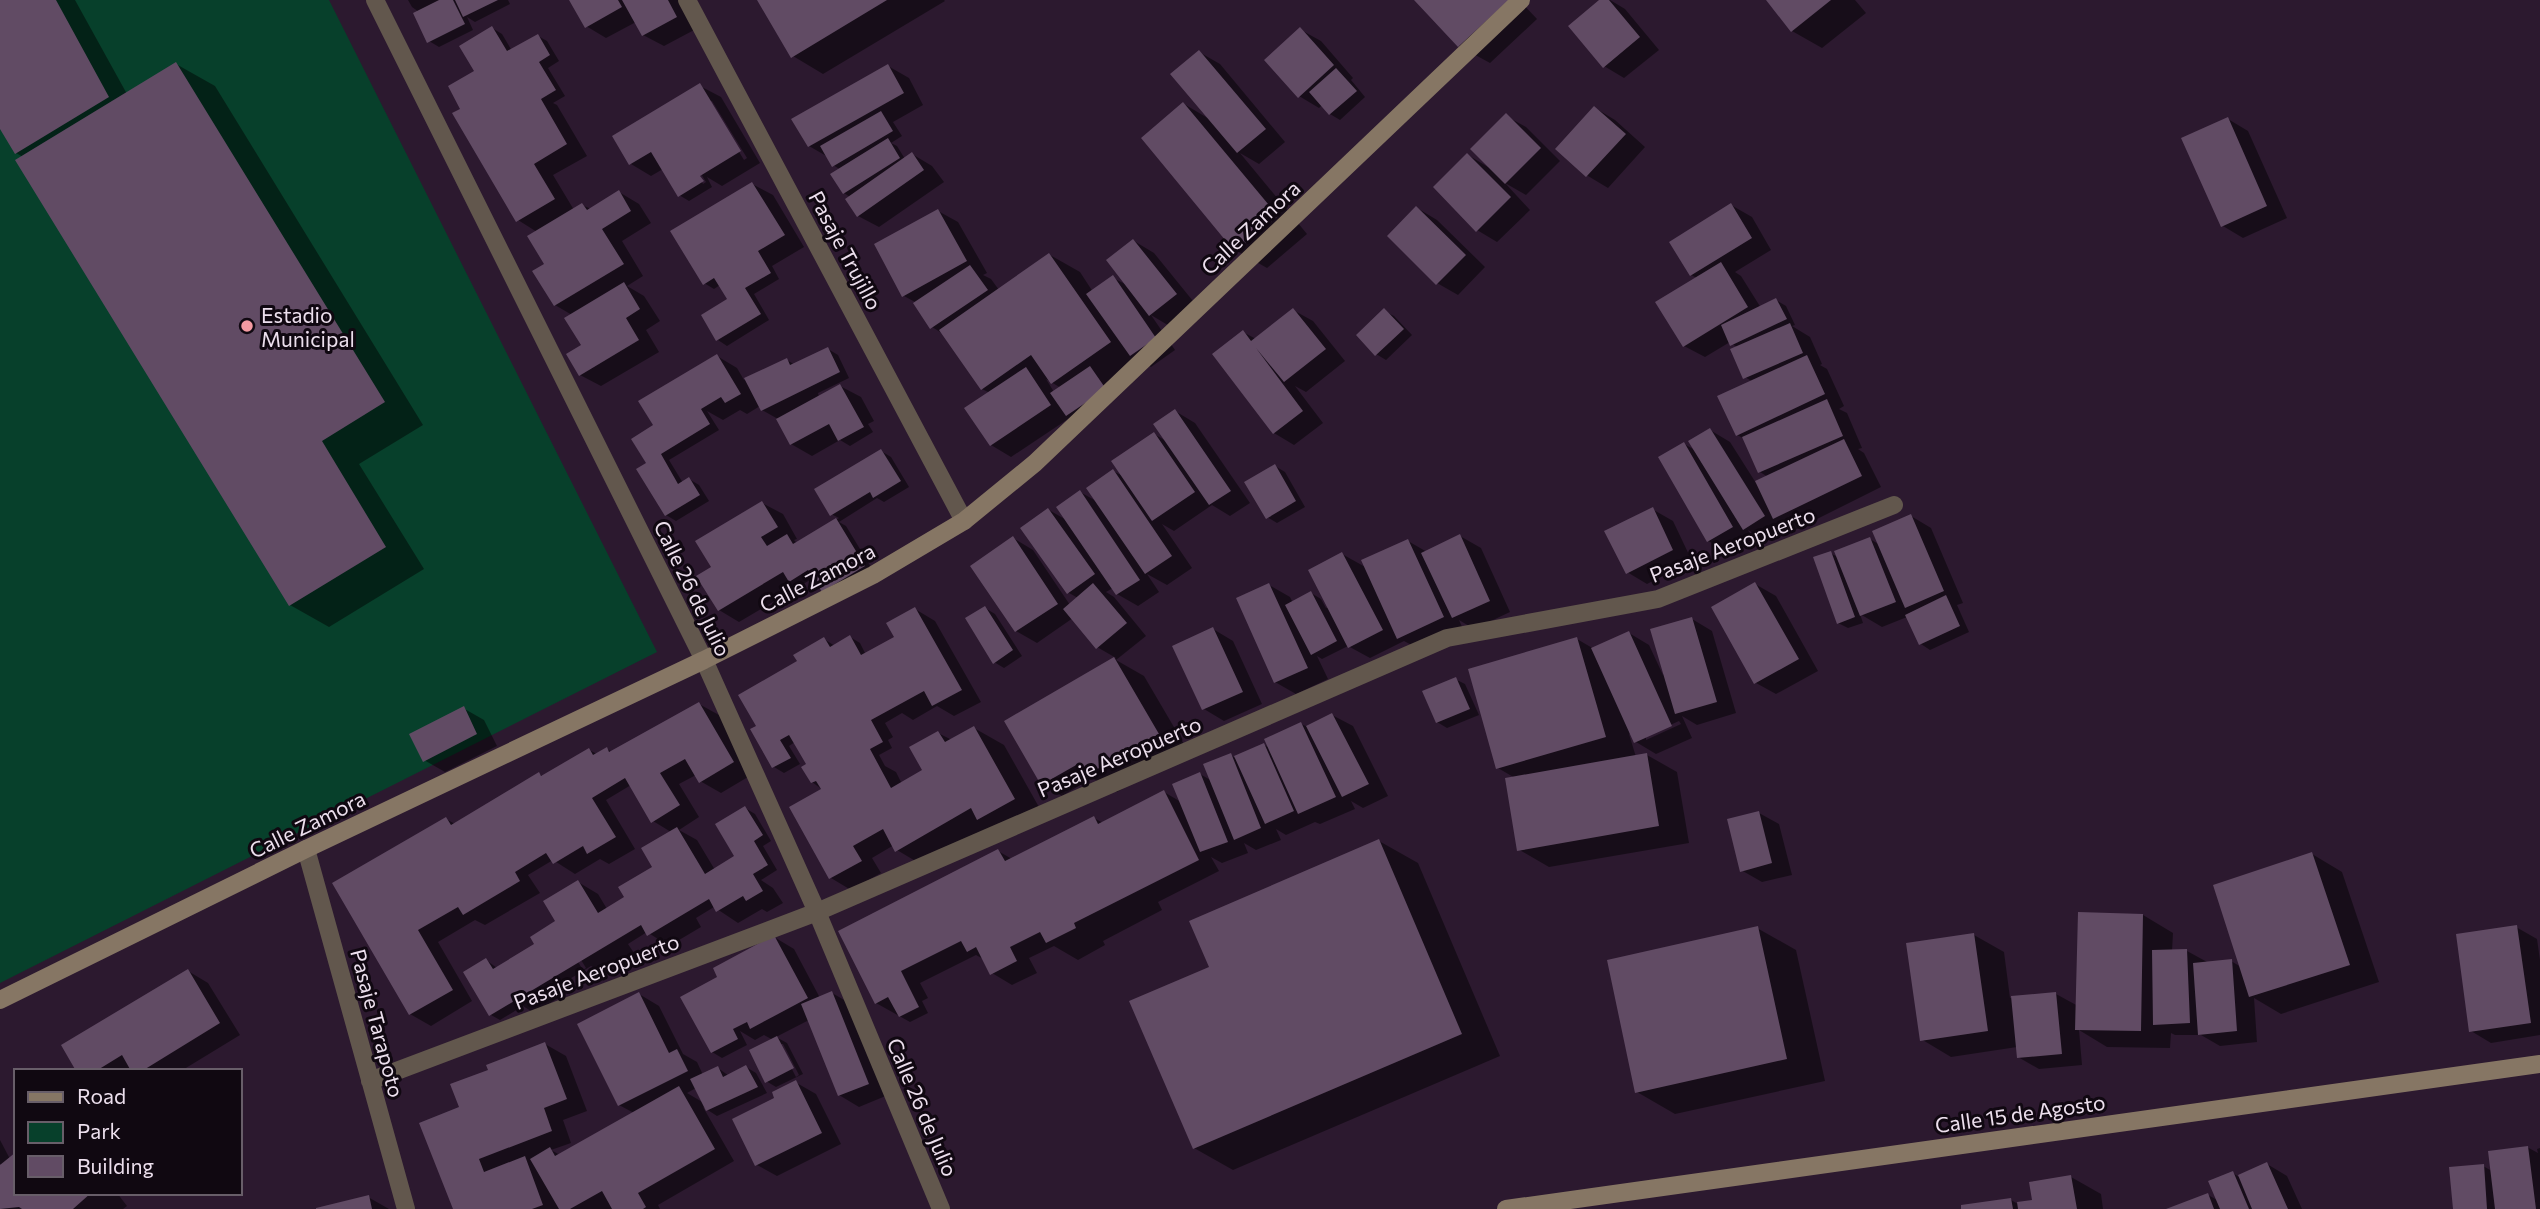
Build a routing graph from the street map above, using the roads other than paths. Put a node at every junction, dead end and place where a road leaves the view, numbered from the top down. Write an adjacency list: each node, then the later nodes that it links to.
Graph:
1 (375, 0): 6 (street, Calle 26 de Julio)
2 (687, 0): 5 (street, Pasaje Trujillo)
3 (1521, 0): 5 (street, Calle Zamora)
4 (1894, 505): 8 (street, Pasaje Aeropuerto)
5 (964, 520): 6 (street, Calle Zamora)
6 (704, 660): 7 (street, Calle Zamora); 8 (street, Calle 26 de Julio)
7 (306, 849): 9 (street, Calle Zamora); 11 (street, Pasaje Tarapoto)
8 (817, 912): 11 (street, Pasaje Aeropuerto); 13 (street, Calle 26 de Julio)
9 (0, 1000)
10 (2540, 1064): 14 (street, Calle 15 de Agosto)
11 (370, 1081): 12 (street, Pasaje Tarapoto)
12 (406, 1209)
13 (941, 1209)
14 (1506, 1209)

